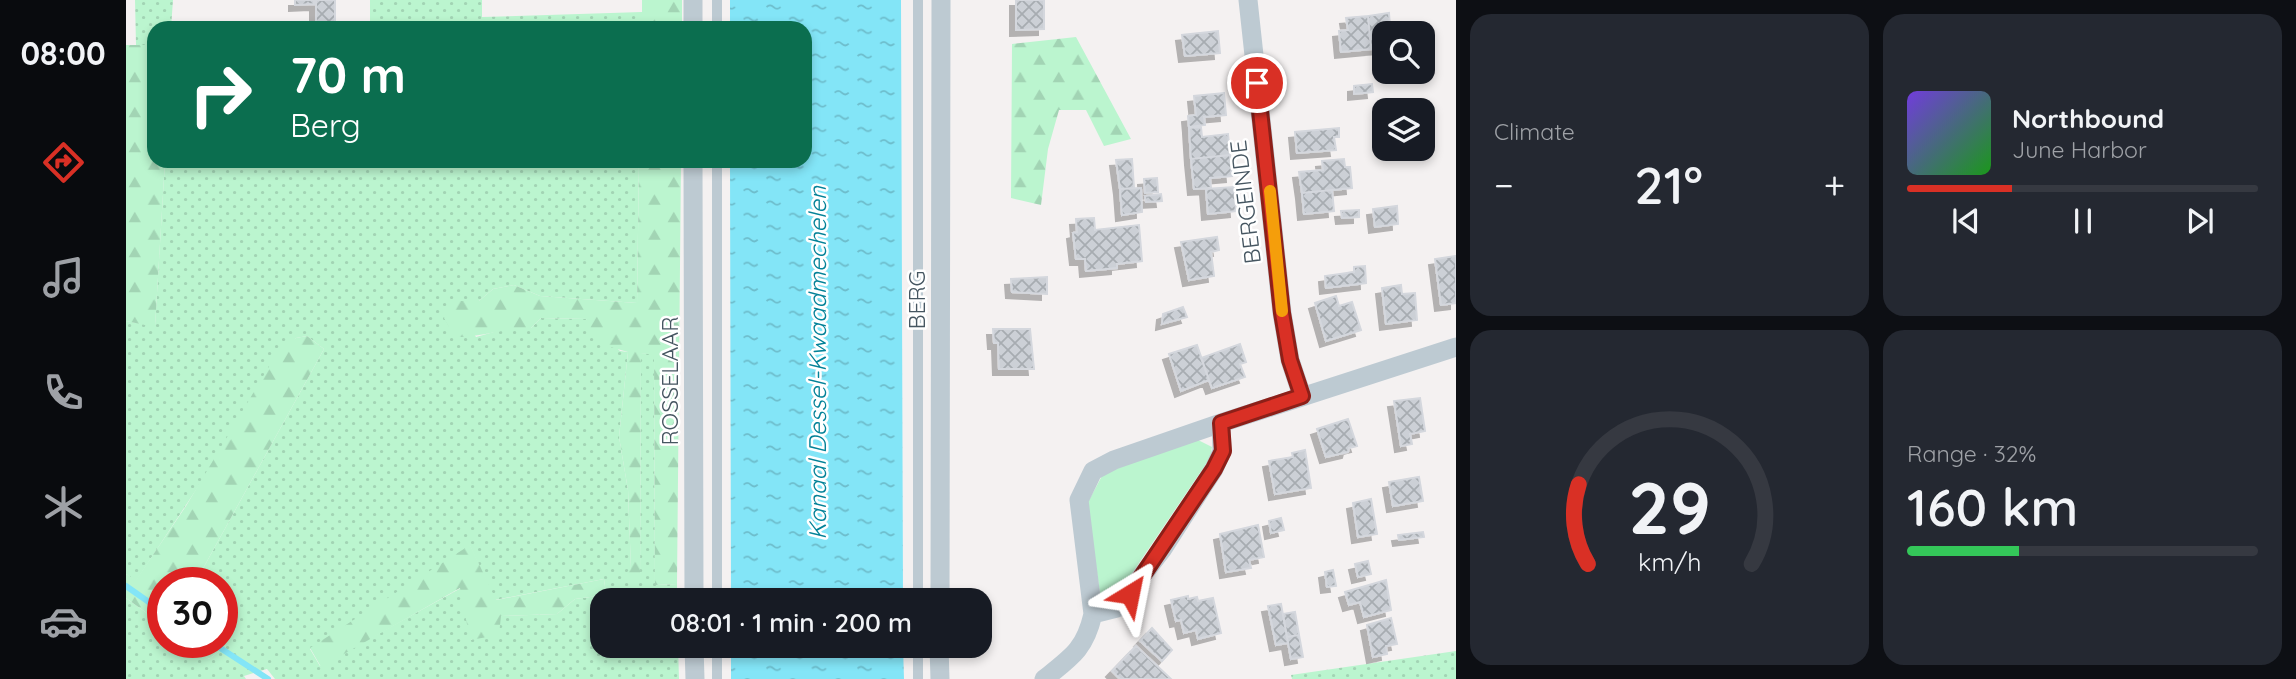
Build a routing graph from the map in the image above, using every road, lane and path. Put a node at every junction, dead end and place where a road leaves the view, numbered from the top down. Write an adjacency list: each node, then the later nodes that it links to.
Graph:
1 (693, 0): 6 (street)
2 (717, 0): 7 (lane)
3 (918, 0): 15 (lane)
4 (942, 0): 16 (street, BERG)
5 (1248, 0): 11 (street, BERGEINDE)
6 (693, 21)
7 (717, 21)
8 (694, 168): 13 (street, ROSSELAAR)
9 (717, 168): 14 (lane)
10 (1456, 347): 11 (street)
11 (1302, 396): 12 (street)
12 (1221, 423): 17 (street); 17 (street)
13 (694, 588)
14 (717, 588)
15 (918, 588)
16 (940, 588)
17 (1093, 614): 26 (street)
18 (694, 658): 22 (street)
19 (717, 658): 23 (lane)
20 (918, 658): 24 (lane)
21 (940, 658): 25 (street)
22 (695, 679)
23 (717, 679)
24 (918, 679)
25 (940, 679)
26 (1044, 679)

